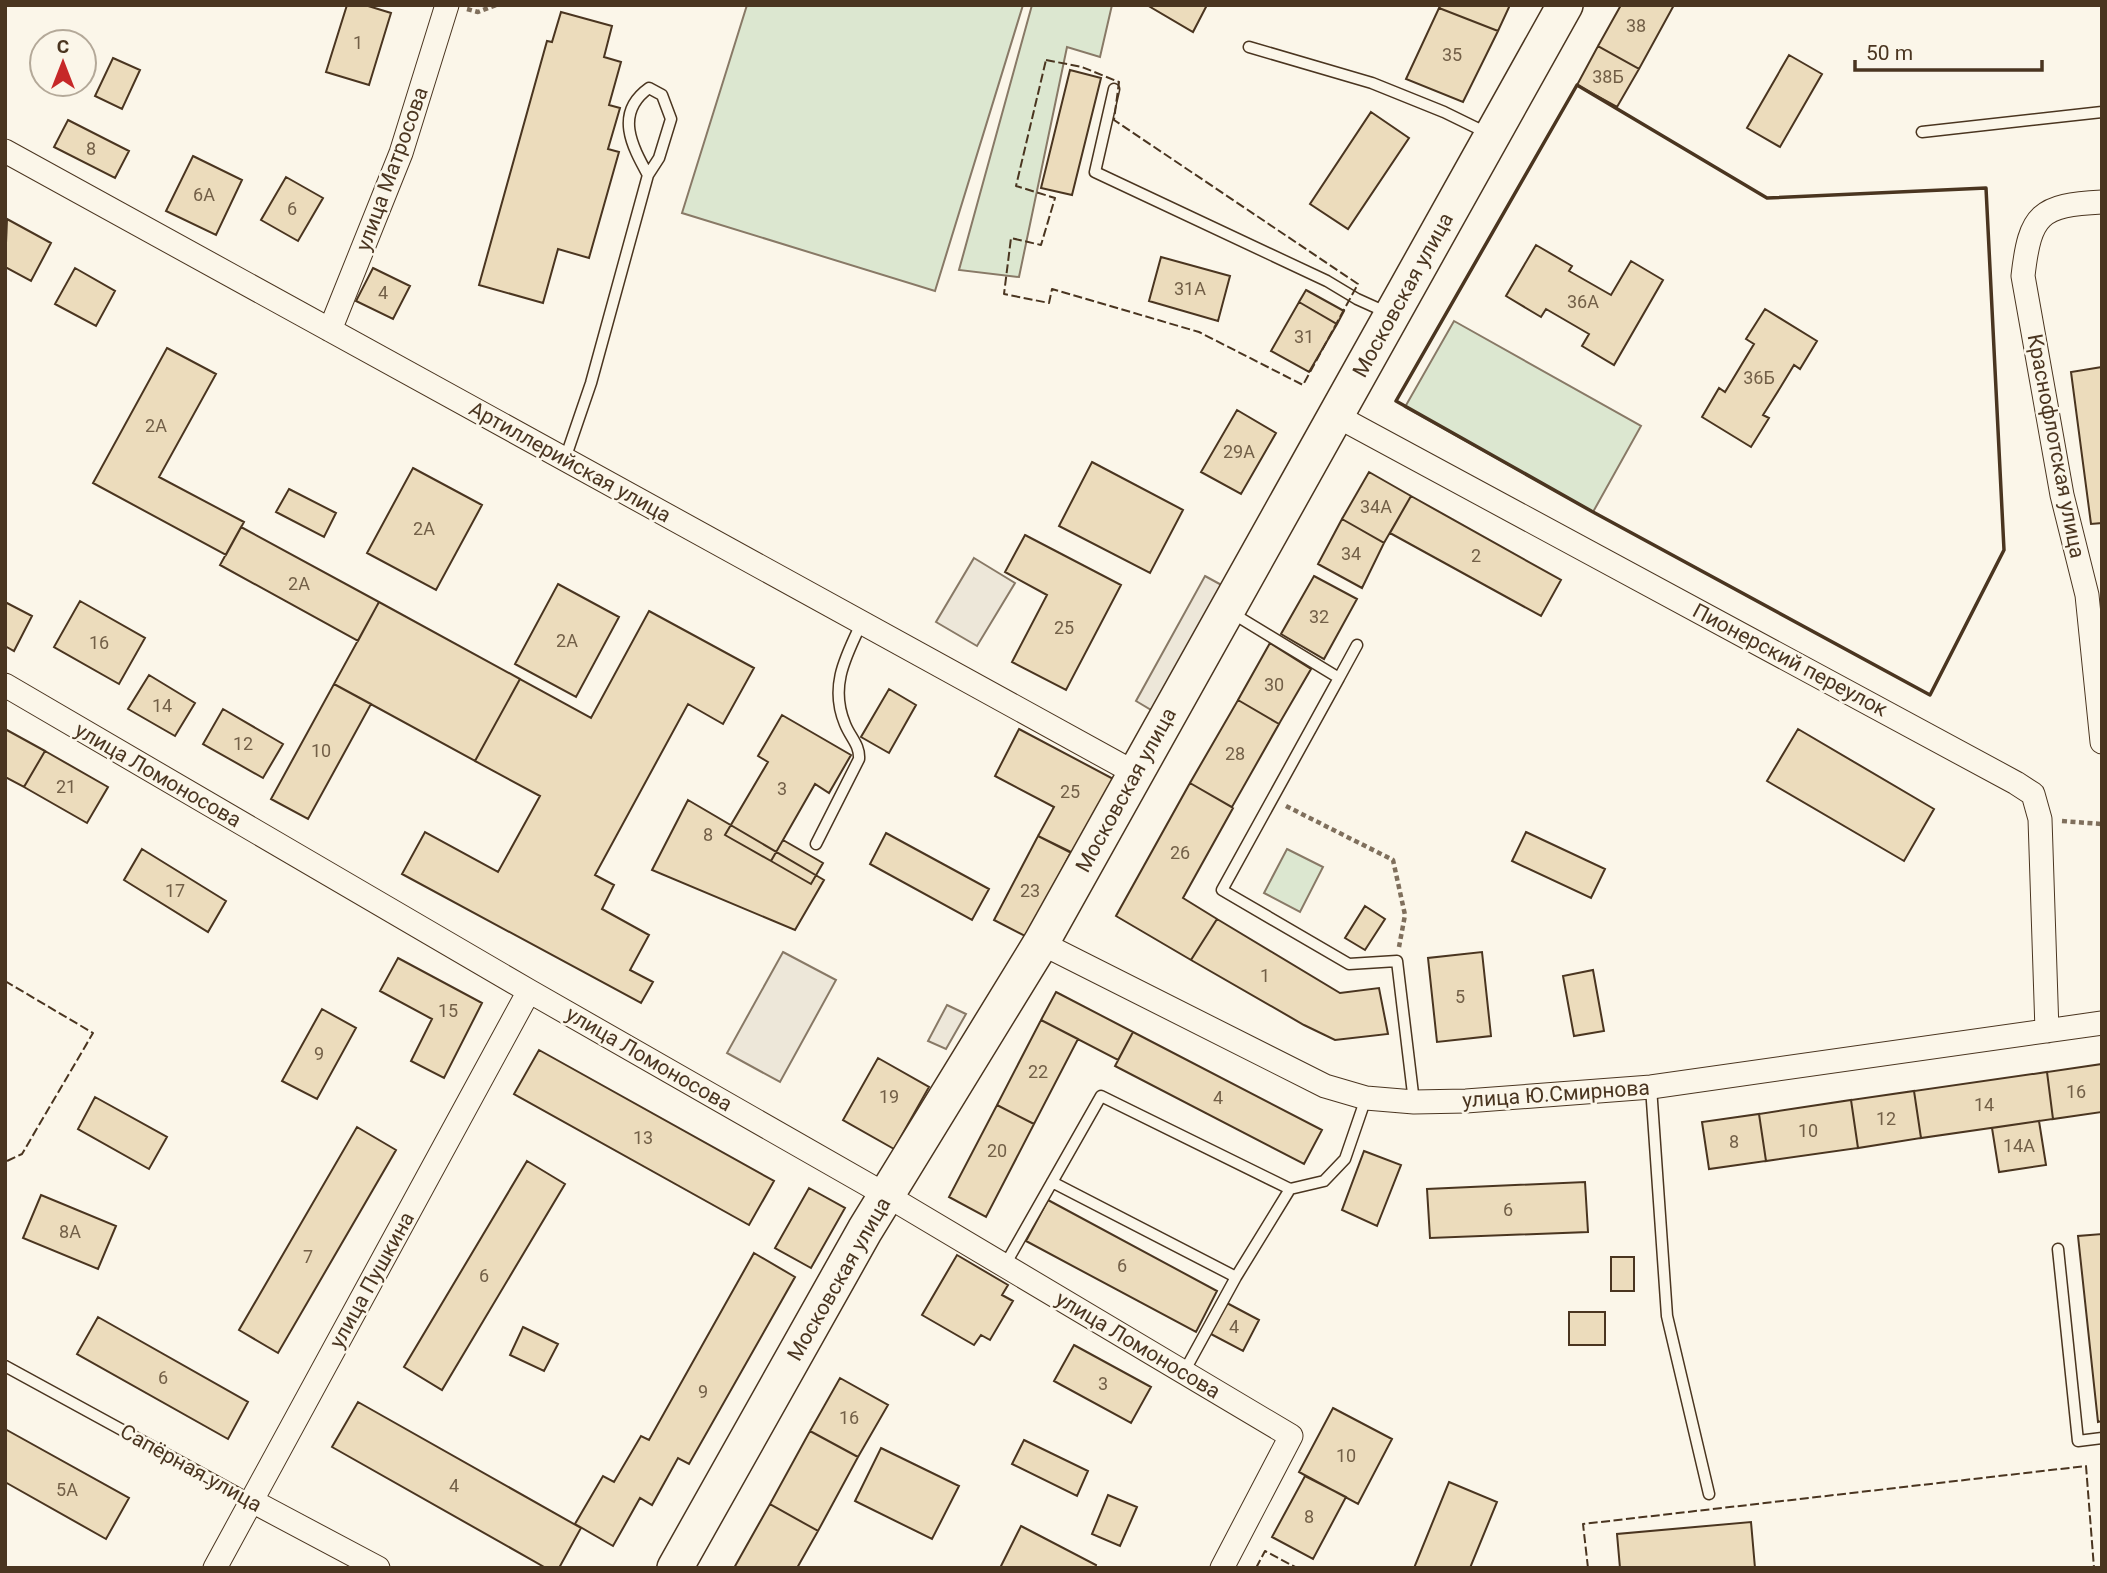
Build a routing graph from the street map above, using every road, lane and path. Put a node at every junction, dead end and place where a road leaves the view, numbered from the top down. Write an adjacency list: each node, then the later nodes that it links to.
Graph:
1 (496, 5): 3 (path)
2 (1565, 5): 8 (main road, Московская улица)
3 (453, 6): 13 (street, улица Матросова)
4 (1249, 47): 8 (lane)
5 (1114, 89): 12 (lane)
6 (2102, 113): 7 (lane)
7 (1922, 132)
8 (1492, 135): 12 (main road, Московская улица)
9 (5, 151): 13 (street, Артиллерийская улица)
10 (648, 175): 10 (lane); 15 (lane)
11 (2102, 202): 21 (street, Краснофлотская улица)
12 (1392, 315): 14 (main road, Московская улица)
13 (330, 330): 15 (street, Артиллерийская улица)
14 (1335, 415): 16 (main road, Московская улица); 24 (street, Пионерский переулок)
15 (565, 459): 17 (street, Артиллерийская улица)
16 (1226, 610): 19 (lane); 22 (main road, Московская улица)
17 (862, 622): 22 (street, Артиллерийская улица); 26 (lane)
18 (1357, 645): 19 (lane)
19 (1339, 678): 23 (lane)
20 (5, 685): 29 (street, улица Ломоносова)
21 (2102, 742)
22 (1135, 773): 27 (main road, Московская улица)
23 (1272, 799): 28 (path); 28 (lane)
24 (2040, 819): 25 (path); 31 (street, Пионерский переулок)
25 (2102, 824)
26 (816, 845)
27 (1041, 943): 33 (street, улица Ю.Смирнова); 37 (main road, Московская улица)
28 (1397, 961): 34 (lane)
29 (529, 991): 37 (street, улица Ломоносова); 45 (street, улица Пушкина)
30 (2102, 1023): 31 (street, улица Ю.Смирнова)
31 (2047, 1031): 32 (street, улица Ю.Смирнова)
32 (1651, 1087): 34 (street, улица Ю.Смирнова); 44 (lane)
33 (1366, 1098): 34 (street, улица Ю.Смирнова); 36 (lane)
34 (1414, 1102)
35 (1052, 1182): 36 (lane); 39 (lane); 40 (lane)
36 (1290, 1189): 40 (lane)
37 (886, 1195): 39 (street, улица Ломоносова); 48 (main road, Московская улица)
38 (2058, 1249): 43 (lane)
39 (1005, 1265): 42 (street, улица Ломоносова)
40 (1236, 1277): 42 (lane)
41 (5, 1366): 45 (lane, Сапёрная улица)
42 (1184, 1372): 49 (street, улица Ломоносова)
43 (2102, 1438)
44 (1709, 1494)
45 (252, 1501): 46 (street, улица Пушкина); 47 (street, Сапёрная улица)
46 (215, 1568)
47 (378, 1568)
48 (675, 1568)
49 (1222, 1568)

